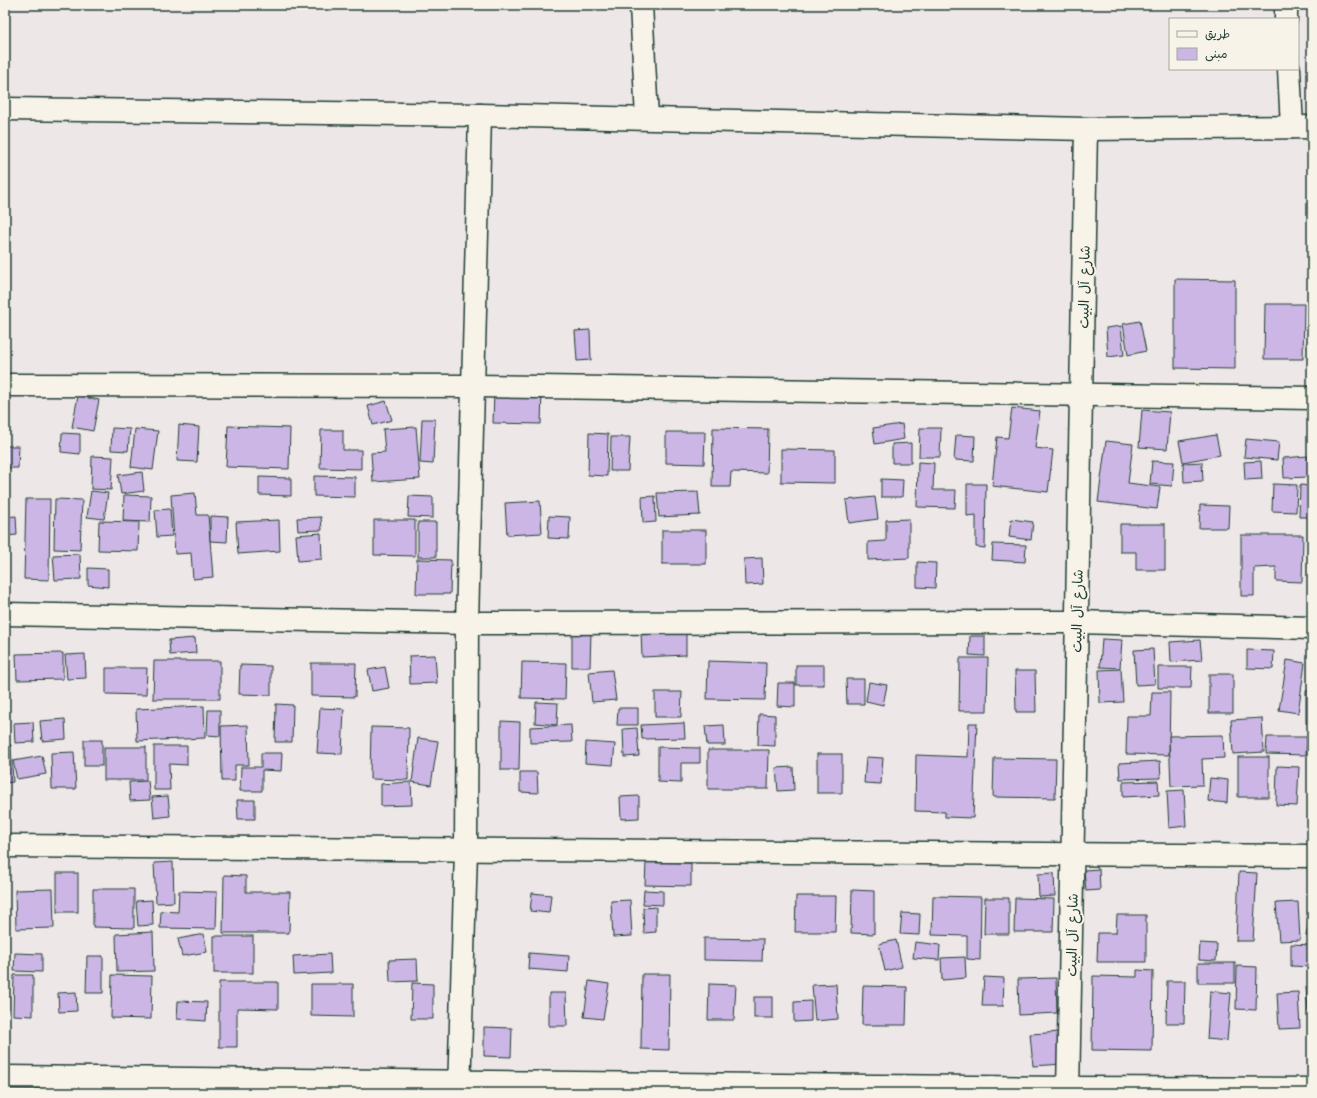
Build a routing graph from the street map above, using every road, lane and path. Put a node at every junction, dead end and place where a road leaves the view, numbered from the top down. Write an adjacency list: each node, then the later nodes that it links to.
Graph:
1 (641, 5): 7 (street)
2 (1286, 5): 3 (street)
3 (1286, 18)
4 (1289, 70): 8 (street)
5 (5, 109): 6 (street)
6 (480, 115): 7 (street); 11 (street)
7 (647, 118): 9 (street)
8 (1302, 127): 9 (street)
9 (1086, 129): 12 (street, شارع آل البيت)
10 (5, 385): 11 (street)
11 (472, 386): 12 (street); 16 (street)
12 (1082, 395): 13 (street); 15 (street, شارع آل البيت)
13 (1312, 398)
14 (5, 614): 16 (street)
15 (1076, 622): 16 (street); 17 (street); 20 (street, شارع آل البيت)
16 (467, 623): 19 (street)
17 (1312, 628)
18 (5, 846): 19 (street)
19 (466, 850): 20 (street); 23 (street)
20 (1074, 855): 21 (street); 25 (street, شارع آل البيت)
21 (1312, 856)
22 (5, 1077): 23 (street)
23 (459, 1088): 25 (street)
24 (1312, 1089): 25 (street)
25 (1068, 1091)

